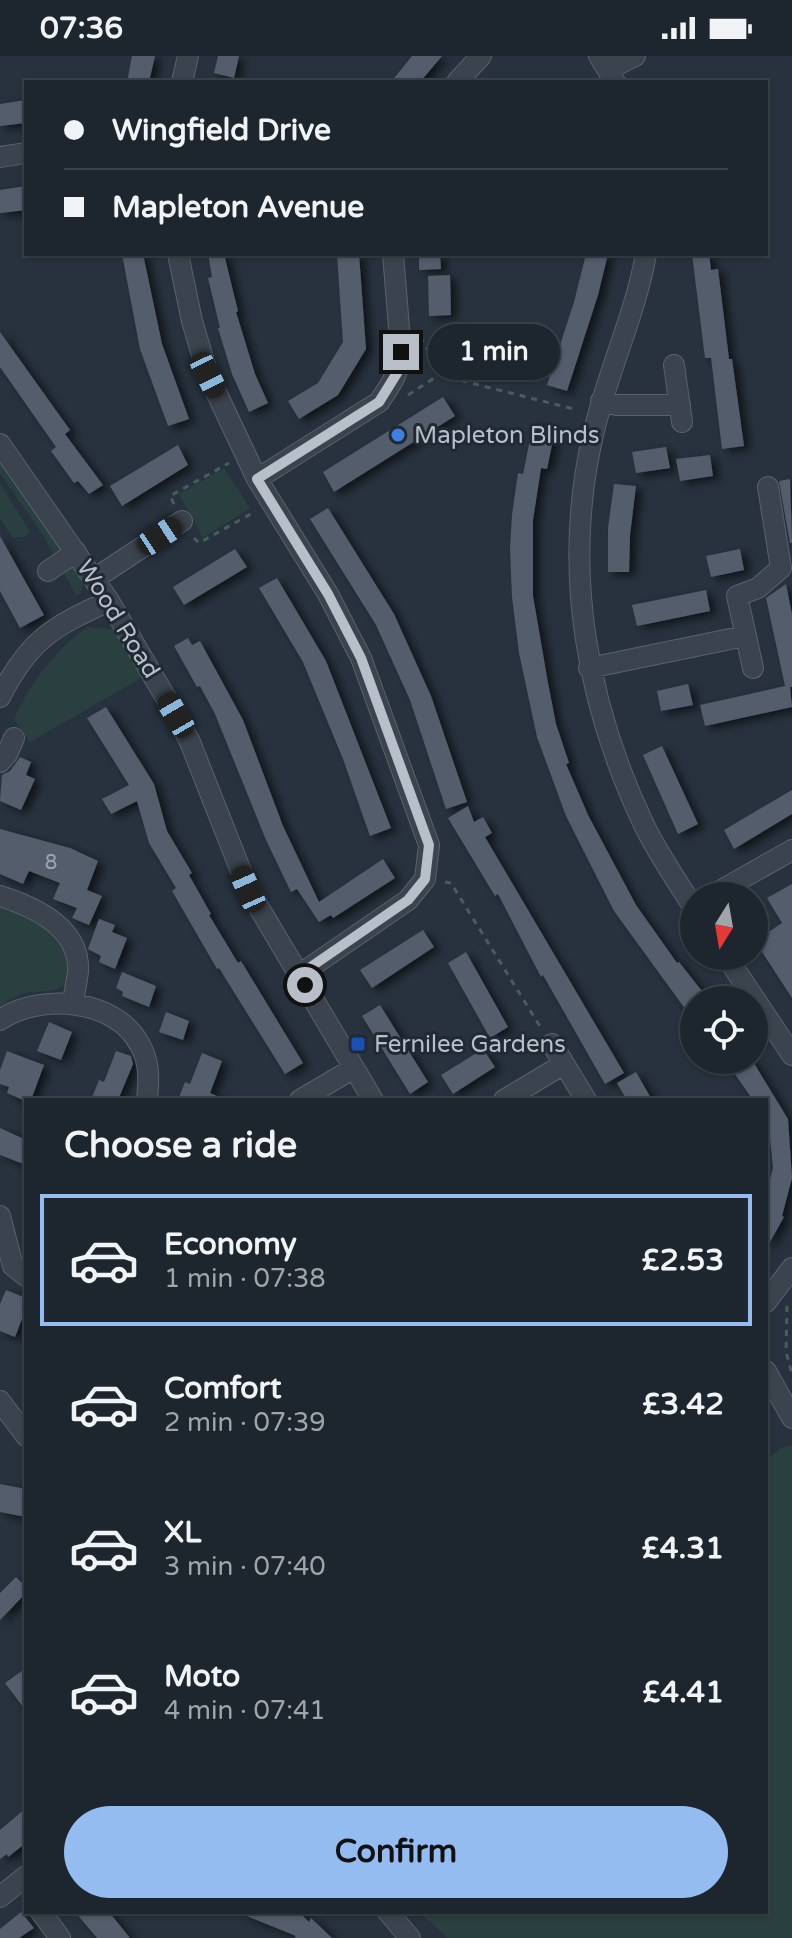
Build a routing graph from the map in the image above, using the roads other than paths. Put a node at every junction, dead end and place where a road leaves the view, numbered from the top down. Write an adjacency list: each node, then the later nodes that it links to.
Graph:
1 (188, 56): 5 (street)
2 (481, 56): 6 (street)
3 (635, 56): 4 (street)
4 (608, 69)
5 (182, 80)
6 (459, 80)
7 (24, 153): 8 (street)
8 (0, 157)
9 (178, 256): 15 (street)
10 (393, 256): 15 (street)
11 (646, 256): 13 (street)
12 (674, 365): 13 (street)
13 (599, 408): 23 (street)
14 (0, 444): 18 (street, Wood Road)
15 (257, 479): 33 (street)
16 (768, 487): 22 (street)
17 (182, 521): 20 (street)
18 (76, 552): 19 (street); 20 (street, Wood Road)
19 (48, 571)
20 (94, 579): 21 (street, Wood Road)
21 (109, 601): 25 (street); 33 (street, Wood Road)
22 (745, 636): 23 (street); 24 (street)
23 (589, 668): 30 (street)
24 (753, 668)
25 (0, 697)
26 (14, 738): 27 (street)
27 (5, 760)
28 (792, 850): 29 (street)
29 (736, 882)
30 (680, 884)
31 (0, 896): 34 (street)
32 (735, 970): 37 (street)
33 (299, 975): 39 (street, Wood Road)
34 (73, 1004): 35 (street); 40 (street)
35 (0, 1020)
36 (552, 1044): 38 (street)
37 (792, 1055)
38 (564, 1064): 43 (street); 44 (street)
39 (354, 1068): 41 (street); 42 (street, Wood Road)
40 (147, 1098)
41 (303, 1098)
42 (372, 1098)
43 (507, 1098)
44 (585, 1098)
45 (0, 1216): 46 (street)
46 (4, 1255): 48 (street)
47 (790, 1271): 49 (street)
48 (24, 1274)
49 (768, 1299)
50 (768, 1375): 52 (street)
51 (0, 1401): 53 (street)
52 (792, 1418)
53 (24, 1433)
54 (24, 1884): 55 (street)
55 (0, 1897)
56 (42, 1914): 58 (street)
57 (390, 1914): 59 (street)
58 (60, 1938)
59 (410, 1938)

